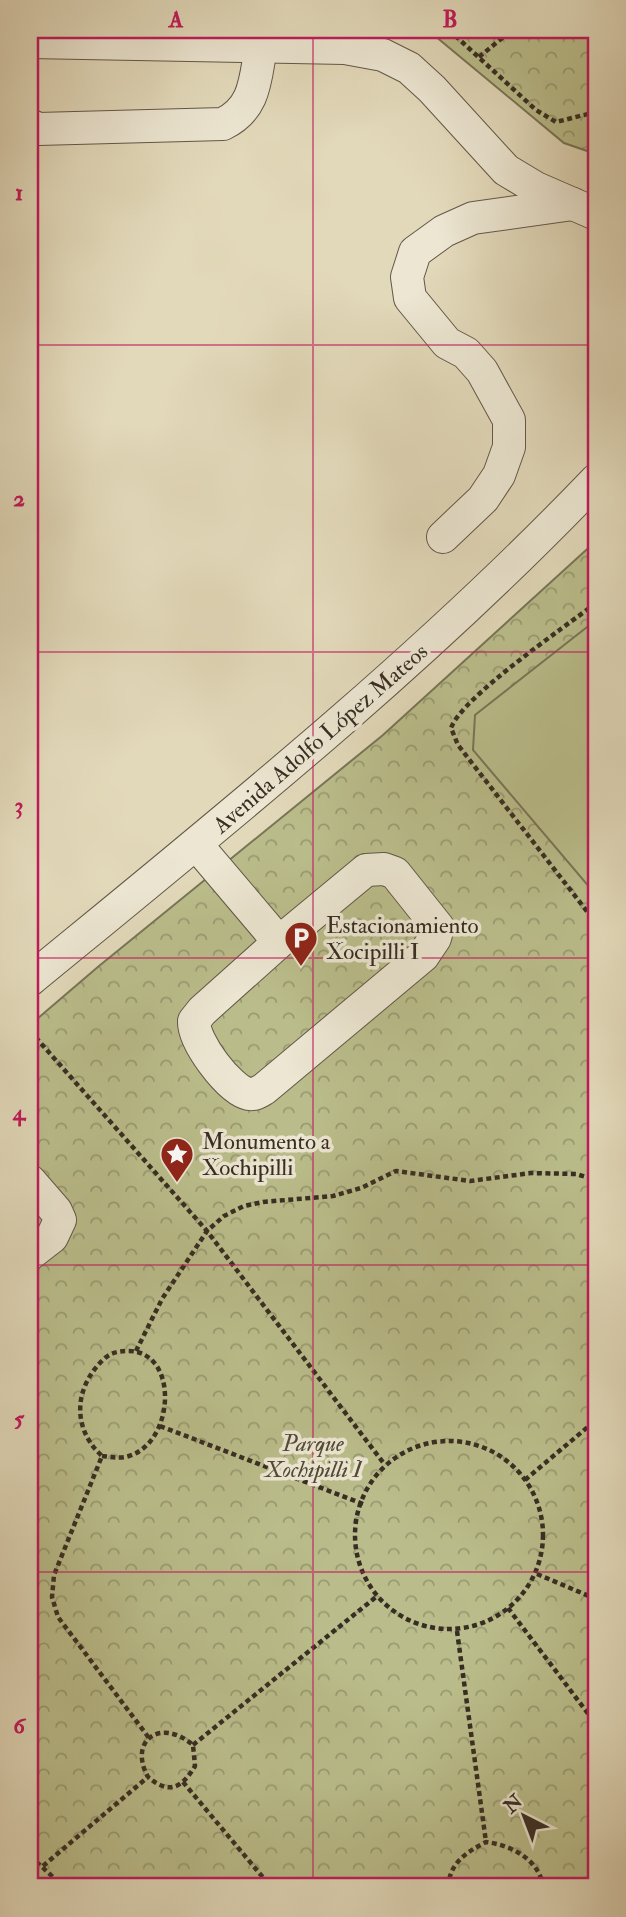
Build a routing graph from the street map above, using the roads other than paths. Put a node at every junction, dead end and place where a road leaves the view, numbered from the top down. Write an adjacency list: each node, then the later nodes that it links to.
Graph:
1 (30, 42): 2 (street)
2 (261, 47): 3 (street); 4 (street)
3 (30, 125)
4 (585, 209): 6 (street)
5 (596, 480): 7 (street, Avenida Adolfo López Mateos)
6 (443, 537)
7 (196, 844): 8 (street); 9 (street, Avenida Adolfo López Mateos)
8 (279, 942): 8 (street)
9 (30, 980)
10 (30, 1181): 11 (street)
11 (30, 1254)

